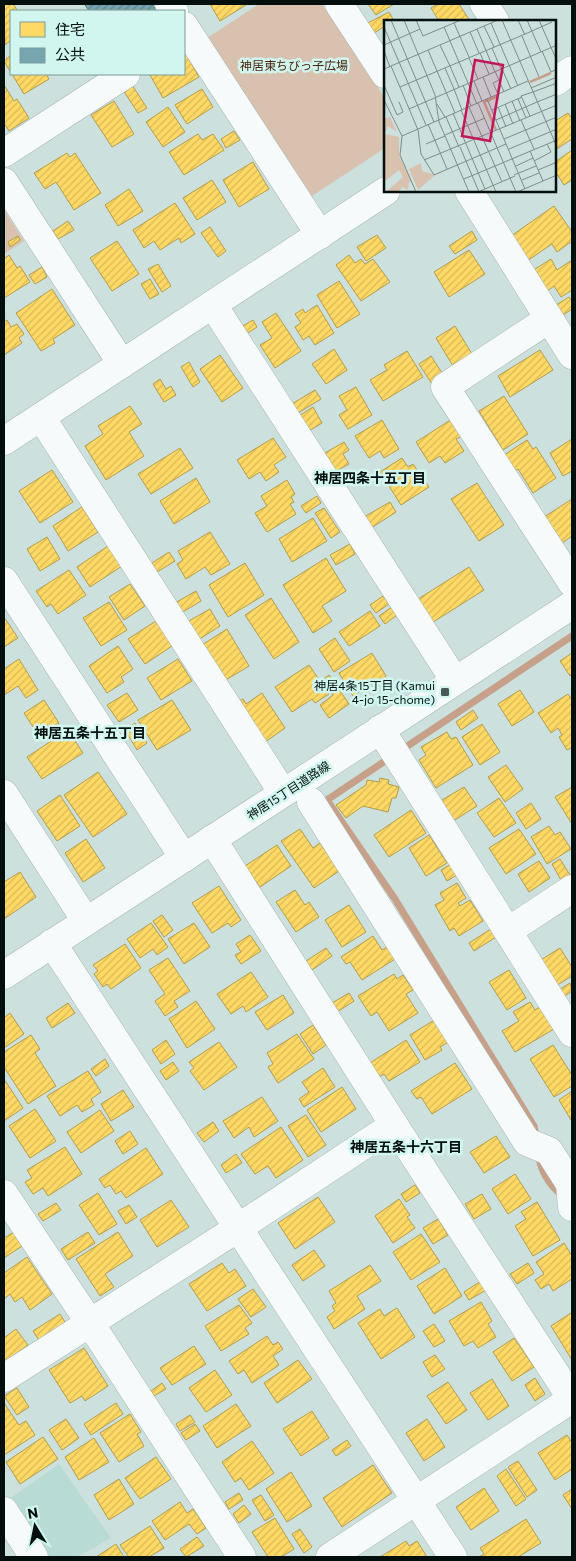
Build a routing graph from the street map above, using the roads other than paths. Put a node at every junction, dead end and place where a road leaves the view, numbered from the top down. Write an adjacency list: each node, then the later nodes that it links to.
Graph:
1 (339, 4): 5 (street)
2 (484, 4): 3 (street)
3 (494, 20)
4 (185, 32): 11 (street)
5 (384, 72)
6 (124, 75): 7 (street)
7 (4, 153)
8 (4, 182): 15 (street)
9 (384, 192): 11 (street)
10 (470, 192): 13 (street)
11 (320, 235): 12 (street)
12 (213, 305): 15 (street); 21 (street)
13 (549, 319): 14 (street); 19 (street)
14 (572, 355)
15 (122, 364): 16 (street)
16 (41, 417): 17 (street); 23 (street)
17 (4, 442)
18 (4, 581): 27 (street)
19 (572, 583)
20 (572, 605): 21 (street, 神居15丁目道路線)
21 (454, 681): 22 (street, 神居15丁目道路線)
22 (380, 730): 23 (street, 神居15丁目道路線); 30 (street)
23 (282, 793): 26 (street, 神居15丁目道路線)
24 (4, 794): 29 (street)
25 (311, 802): 36 (street)
26 (212, 839): 27 (street, 神居15丁目道路線); 34 (street)
27 (184, 858): 29 (street, 神居15丁目道路線)
28 (572, 889): 30 (street)
29 (86, 921): 31 (street, 神居15丁目道路線)
30 (508, 932): 33 (street)
31 (52, 943): 32 (street, 神居15丁目道路線); 37 (street)
32 (4, 975)
33 (572, 1033)
34 (394, 1125): 37 (street); 40 (street)
35 (4, 1194): 38 (street)
36 (572, 1202)
37 (238, 1228): 38 (street); 40 (street)
38 (90, 1323): 39 (street); 43 (street)
39 (4, 1378)
40 (416, 1501): 44 (street); 45 (street)
41 (4, 1511): 42 (street)
42 (34, 1557)
43 (242, 1557)
44 (330, 1557)
45 (452, 1557)

